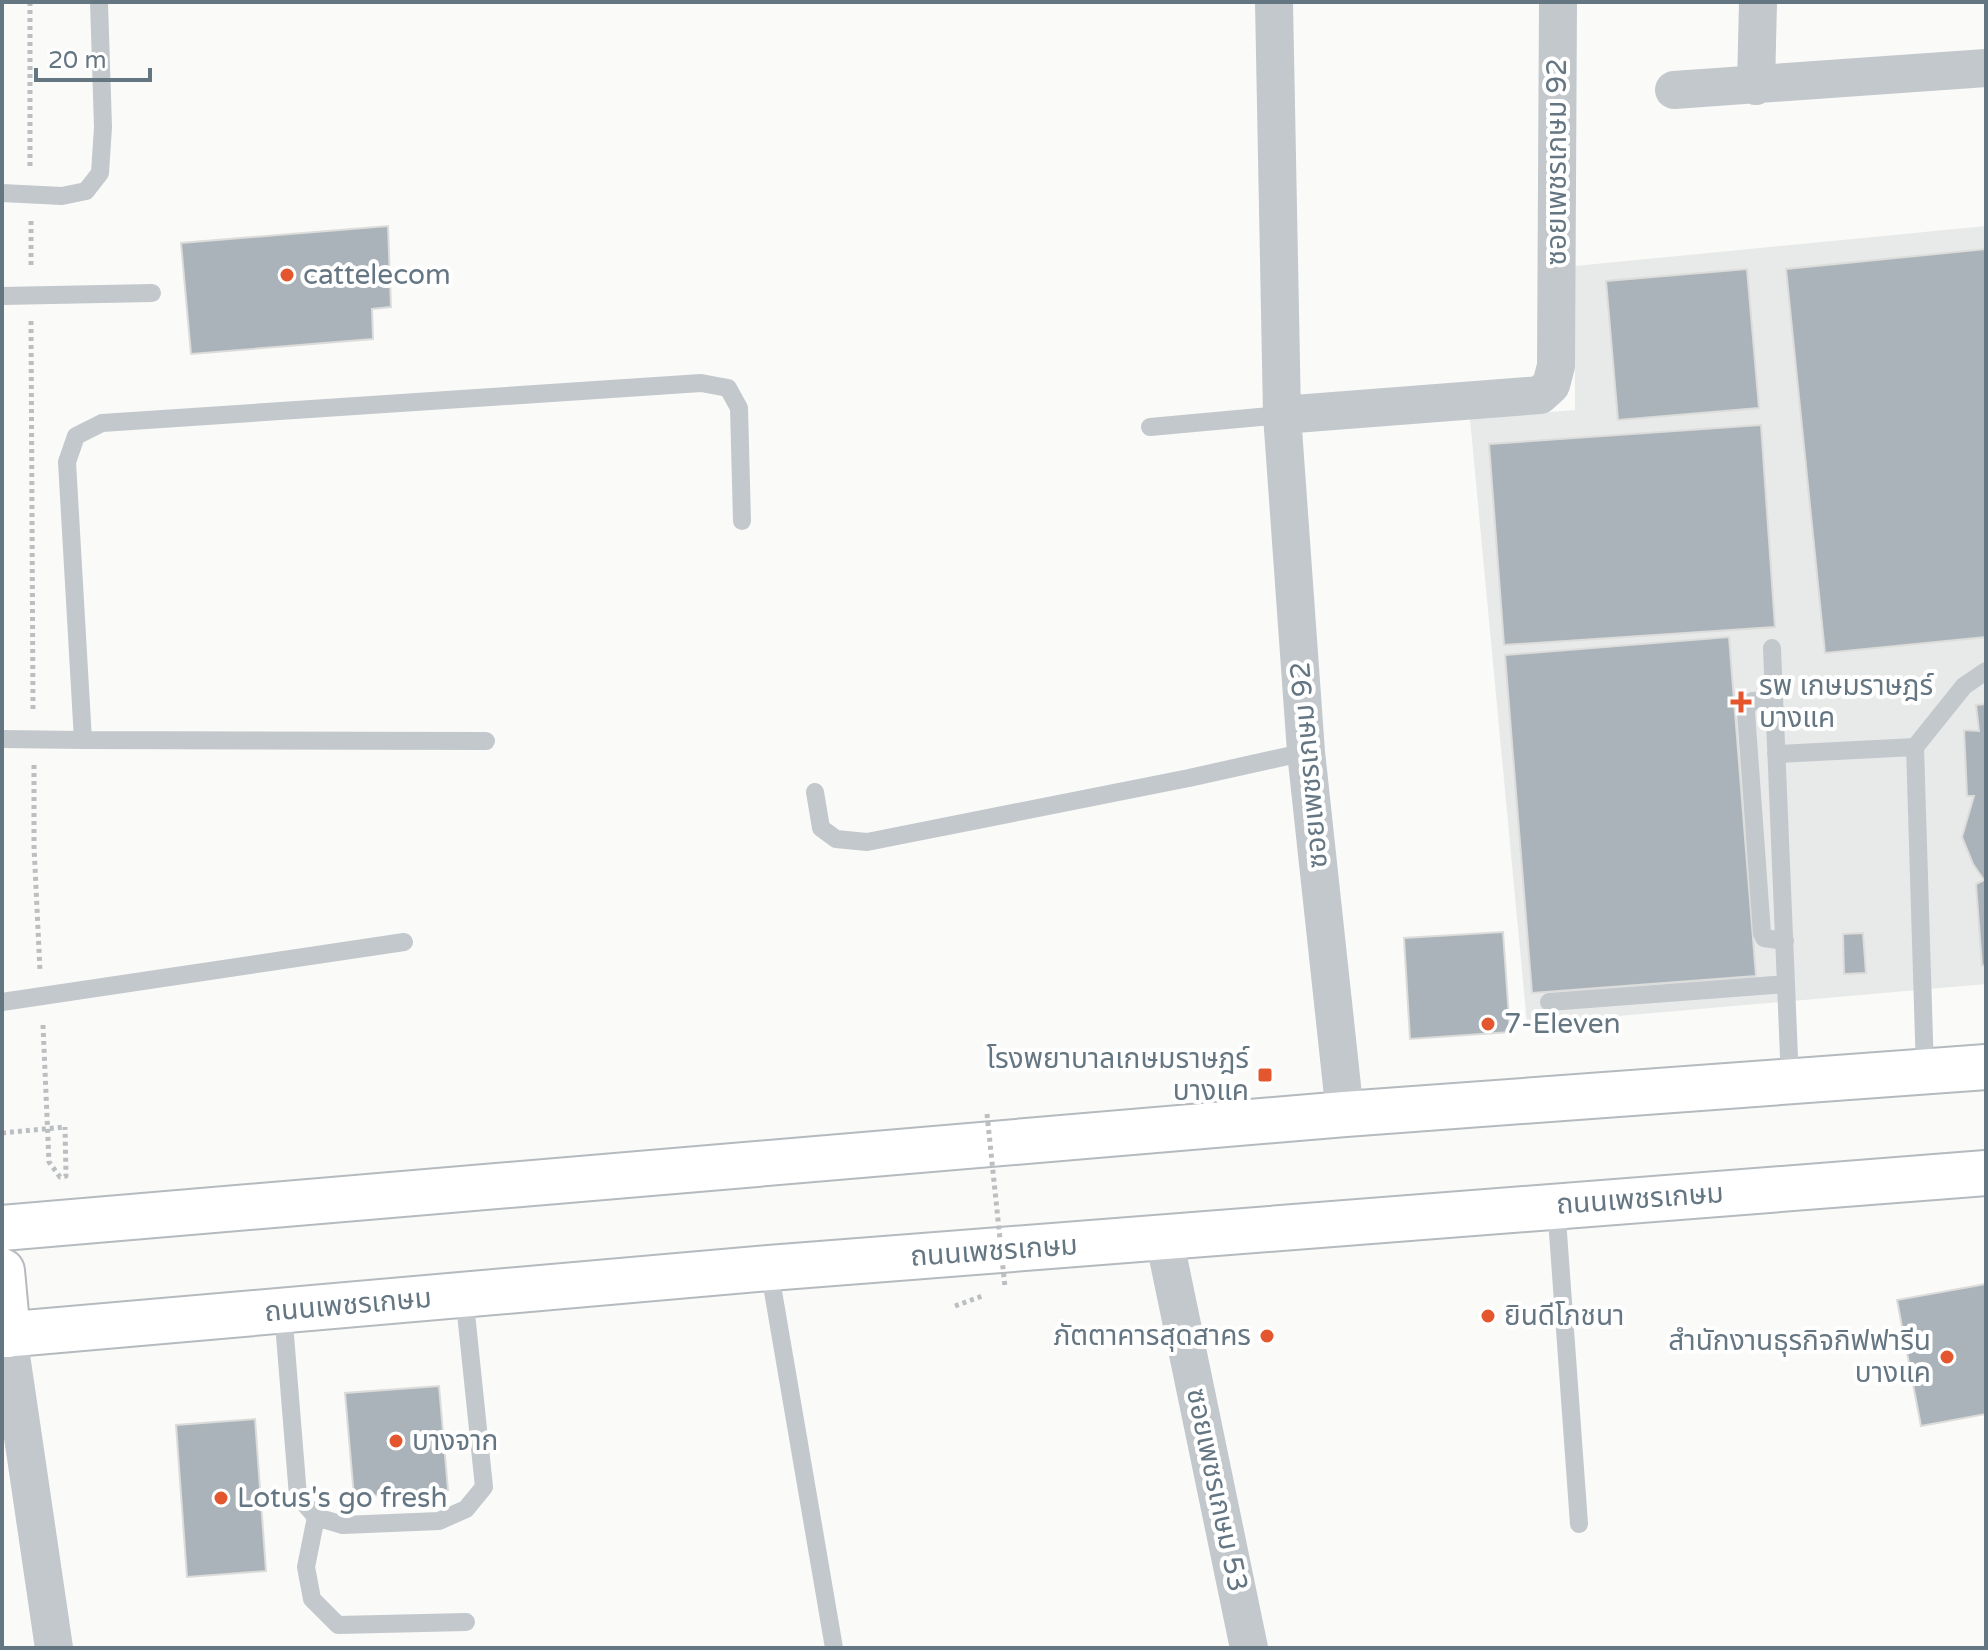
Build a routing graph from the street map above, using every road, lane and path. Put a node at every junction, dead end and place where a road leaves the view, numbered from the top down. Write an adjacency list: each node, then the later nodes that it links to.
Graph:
1 (30, 2): 10 (path)
2 (99, 2): 10 (lane)
3 (1274, 2): 14 (street, ซอยเพชรเกษม 92)
4 (1558, 2): 14 (street, ซอยเพชรเกษม 92)
5 (1758, 2): 7 (street)
6 (1986, 68): 7 (street)
7 (1756, 86): 8 (street)
8 (1674, 90)
9 (2, 193): 10 (lane)
10 (30, 194): 12 (path)
11 (152, 293): 12 (lane)
12 (31, 295): 13 (lane); 21 (path)
13 (2, 296)
14 (1282, 415): 15 (lane); 25 (street, ซอยเพชรเกษม 92)
15 (1150, 427)
16 (742, 521): 22 (lane)
17 (1772, 648): 19 (lane)
18 (1986, 671): 24 (lane)
19 (1774, 700): 26 (lane); 28 (lane)
20 (2, 739): 21 (lane)
21 (33, 739): 22 (lane); 31 (path)
22 (83, 740): 23 (lane)
23 (486, 741)
24 (1915, 747): 26 (lane); 35 (lane)
25 (1306, 752): 27 (lane); 38 (street, ซอยเพชรเกษม 92)
26 (1776, 754): 28 (lane)
27 (815, 792)
28 (1785, 941): 30 (lane)
29 (404, 942): 31 (lane)
30 (1786, 984): 33 (lane); 36 (lane)
31 (42, 998): 32 (lane); 39 (path, bridge)
32 (2, 1002)
33 (1549, 1002)
34 (1986, 1067): 35 (main road)
35 (1925, 1071): 36 (main road)
36 (1790, 1082): 38 (main road)
37 (987, 1114): 47 (path, bridge)
38 (1345, 1114): 42 (main road)
39 (2, 1133)
40 (1986, 1173): 41 (main road, ถนนเพชรเกษม)
41 (1556, 1205): 43 (main road, ถนนเพชรเกษม); 51 (lane)
42 (2, 1228)
43 (1164, 1238): 44 (main road, ถนนเพชรเกษม); 55 (street, ซอยเพชรเกษม 53)
44 (769, 1268): 46 (main road, ถนนเพชรเกษม); 54 (lane)
45 (2, 1271): 49 (main road)
46 (464, 1294): 48 (main road, ถนนเพชรเกษม); 50 (lane)
47 (955, 1306)
48 (283, 1311): 49 (main road, ถนนเพชรเกษม); 50 (lane)
49 (5, 1335): 53 (street)
50 (316, 1517): 52 (lane)
51 (1579, 1524)
52 (466, 1622)
53 (54, 1648)
54 (834, 1648)
55 (1249, 1648)

